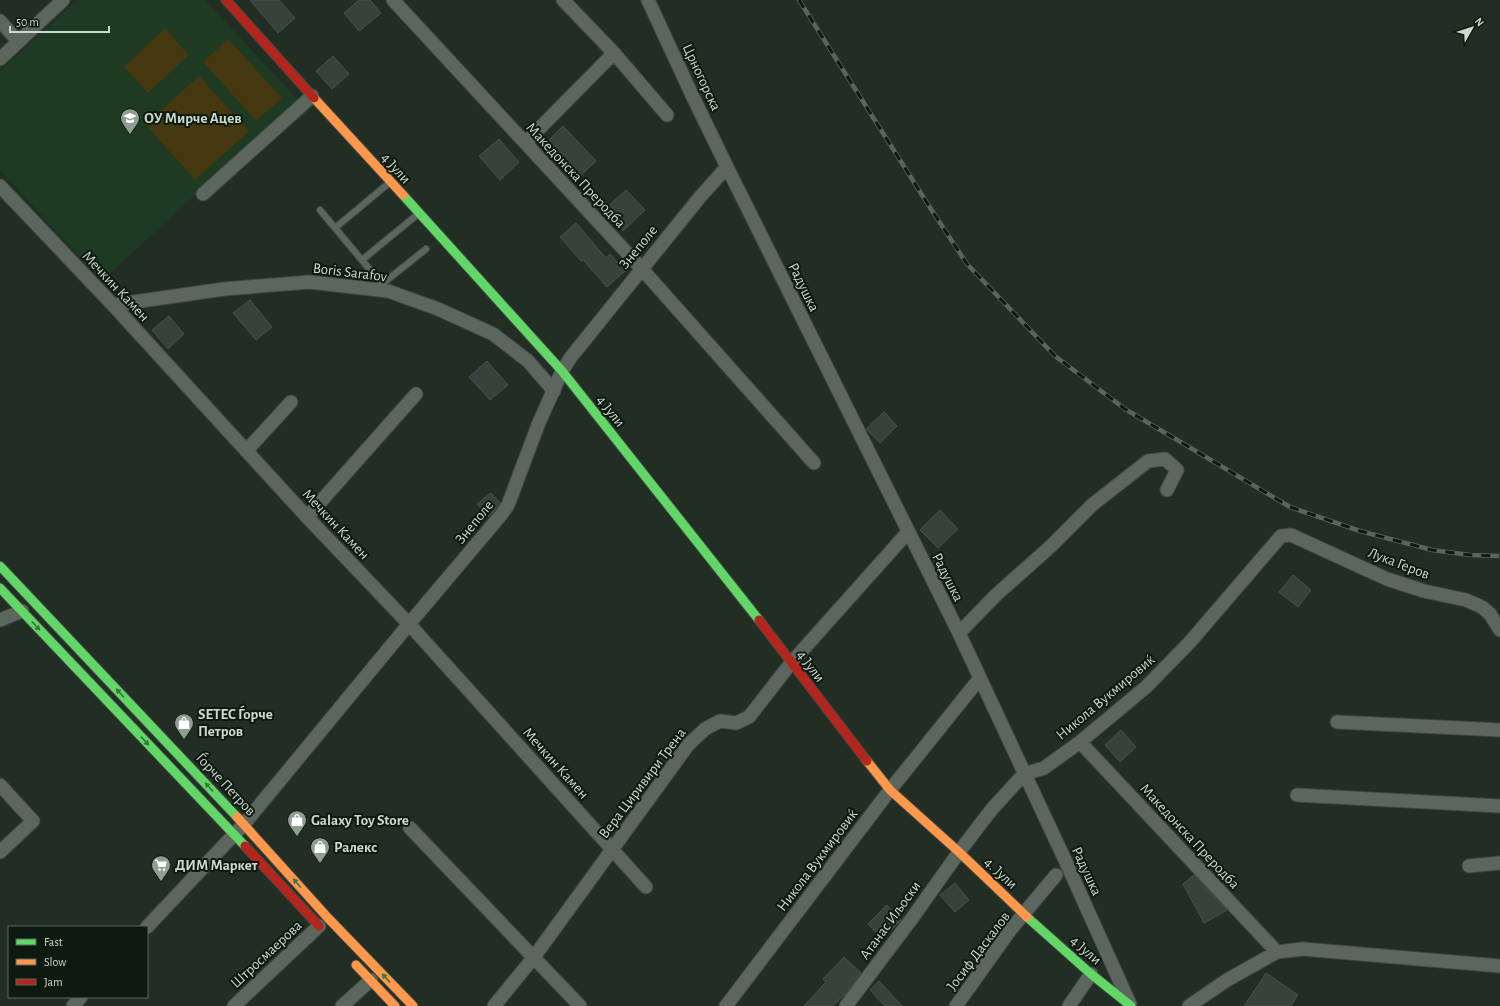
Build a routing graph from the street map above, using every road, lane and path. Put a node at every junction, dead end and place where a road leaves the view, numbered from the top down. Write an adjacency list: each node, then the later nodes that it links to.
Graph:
1 (63, 0): 7 (street)
2 (393, 0): 12 (street, Македонска Преродба)
3 (563, 0): 8 (street)
4 (648, 0): 13 (street, Црногорска)
5 (228, 1): 10 (street, 4 Јули)
6 (0, 21): 7 (street)
7 (18, 42): 9 (street)
8 (614, 53): 11 (street); 12 (street)
9 (0, 59)
10 (312, 96): 14 (street, 4 Јули); 16 (street)
11 (667, 115)
12 (525, 143): 22 (street, Македонска Преродба)
13 (727, 167): 22 (street, Знеполе); 33 (street, Радушка)
14 (390, 182): 18 (street, 4 Јули); 19 (lane)
15 (0, 186): 24 (street, Мечкин Камен)
16 (203, 194)
17 (320, 210): 19 (lane)
18 (419, 213): 21 (lane); 25 (street, 4 Јули)
19 (335, 228): 21 (lane)
20 (426, 249): 23 (lane)
21 (362, 260): 23 (lane)
22 (642, 268): 25 (street, Знеполе); 30 (street, Македонска Преродба)
23 (385, 288): 24 (street, Boris Sarafov); 26 (street, Boris Sarafov)
24 (113, 305): 29 (street, Мечкин Камен)
25 (562, 371): 26 (street, Знеполе); 42 (street, 4 Јули)
26 (554, 391): 39 (street, Знеполе)
27 (416, 394): 32 (street)
28 (291, 402): 29 (street)
29 (246, 451): 32 (street, Мечкин Камен)
30 (814, 463)
31 (1167, 490): 41 (street)
32 (307, 517): 39 (street, Мечкин Камен)
33 (908, 532): 41 (street, Радушка); 42 (street, Вера Циривири Трена)
34 (1281, 536): 40 (street, Лука Геров); 46 (street, Никола Вукмировиќ)
35 (0, 566): 52 (street, Ѓорче Петров, one-way to 35)
36 (0, 588): 37 (street, Ѓорче Петров)
37 (22, 611): 38 (street); 54 (street, Ѓорче Петров, one-way to 54)
38 (0, 620)
39 (409, 624): 52 (street, Знеполе); 55 (street, Мечкин Камен)
40 (1500, 630)
41 (959, 633): 43 (street, Радушка)
42 (791, 663): 49 (street, 4 Јули); 55 (street, Вера Циривири Трена)
43 (980, 678): 47 (street, Радушка); 49 (street, Никола Вукмировиќ)
44 (1337, 722): 45 (street)
45 (1500, 730)
46 (1080, 742): 47 (street, Никола Вукмировиќ); 65 (street, Македонска Преродба)
47 (1024, 774): 57 (street); 83 (street, Радушка)
48 (0, 785): 56 (street)
49 (890, 790): 57 (street, 4 Јули); 79 (street, Никола Вукмировиќ)
50 (1297, 795): 51 (street)
51 (1500, 806)
52 (244, 824): 54 (street, Знеполе); 76 (street, Ѓорче Петров, one-way to 52)
53 (410, 828): 66 (street)
54 (234, 835): 63 (street, Знеполе); 64 (street, Ѓорче Петров)
55 (612, 849): 61 (street, Мечкин Камен); 66 (street, Вера Циривири Трена)
56 (0, 852)
57 (958, 852): 62 (street, 4. Јули); 80 (street, Aтанас Иљоски)
58 (1500, 863): 59 (street)
59 (1468, 866)
60 (1056, 875): 62 (street, Јосиф Даскалов)
61 (646, 887)
62 (1024, 915): 69 (street, 4 Јули); 81 (street, Јосиф Даскалов)
63 (148, 926)
64 (322, 929): 73 (street, Штросмаерова)
65 (1277, 952): 68 (street); 84 (street)
66 (534, 957): 77 (street, Вера Циривири Трена); 78 (street)
67 (350, 958): 70 (street)
68 (1500, 966)
69 (1091, 974): 82 (street); 83 (street, 4 Јули)
70 (371, 980): 74 (street); 75 (street)
71 (80, 998): 72 (street)
72 (73, 1006)
73 (234, 1006)
74 (342, 1006)
75 (395, 1006)
76 (413, 1006)
77 (494, 1006)
78 (580, 1006)
79 (726, 1006)
80 (846, 1006)
81 (956, 1006)
82 (1069, 1006)
83 (1131, 1006)
84 (1189, 1006)

